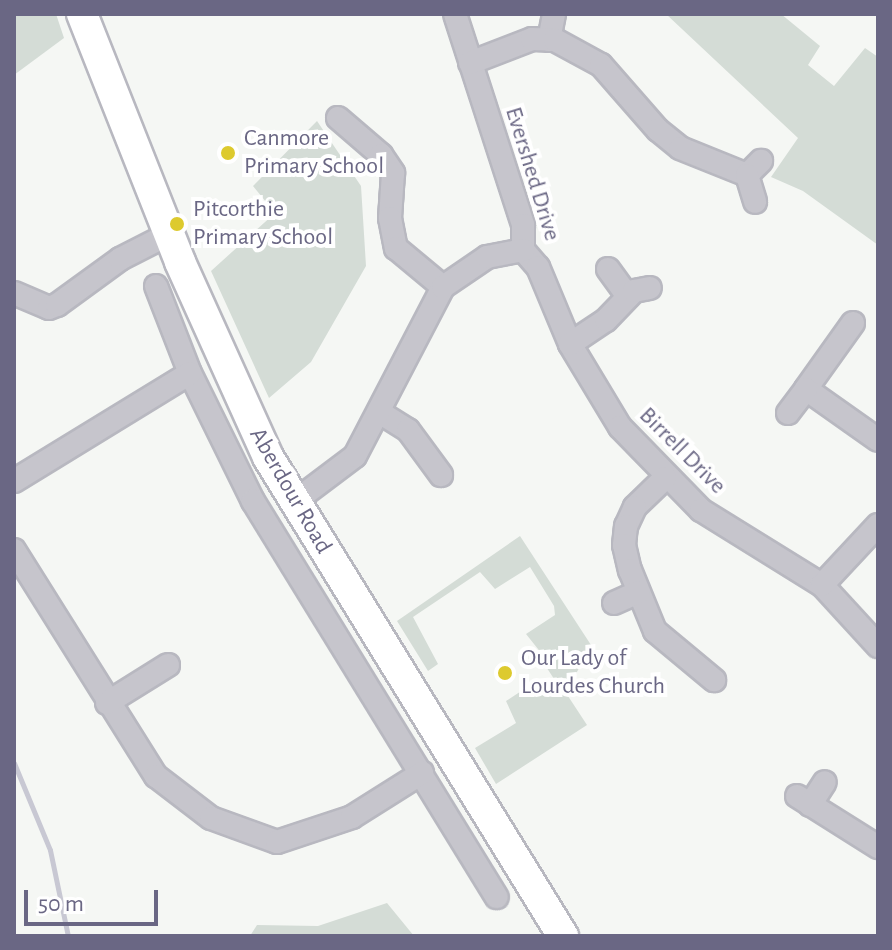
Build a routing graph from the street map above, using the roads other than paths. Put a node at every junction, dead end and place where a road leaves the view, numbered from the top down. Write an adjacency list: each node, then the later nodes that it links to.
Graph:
1 (82, 14): 8 (main road, Aberdour Road)
2 (455, 14): 5 (street, Evershed Drive)
3 (554, 14): 4 (street)
4 (549, 40): 5 (street); 7 (street)
5 (470, 63): 9 (street, Evershed Drive)
6 (338, 118): 12 (street)
7 (755, 202)
8 (169, 234): 14 (street); 26 (main road, Aberdour Road)
9 (523, 250): 12 (street); 17 (street, Evershed Drive)
10 (608, 269): 15 (street)
11 (156, 286): 18 (street, Aberdour Road)
12 (443, 287): 20 (street)
13 (650, 288): 15 (street)
14 (14, 293)
15 (628, 297): 17 (street)
16 (853, 323): 19 (street)
17 (570, 344): 24 (street, Birrell Drive)
18 (190, 373): 25 (street); 36 (street, Aberdour Road)
19 (806, 389): 21 (street); 22 (street)
20 (379, 412): 23 (street); 26 (street)
21 (788, 413)
22 (878, 440)
23 (441, 475)
24 (665, 478): 29 (street, Birrell Drive); 30 (street)
25 (14, 481)
26 (294, 502): 38 (main road, Aberdour Road)
27 (878, 525): 29 (street)
28 (14, 550): 35 (street)
29 (822, 585): 32 (street, Birrell Drive)
30 (639, 592): 31 (street); 34 (street)
31 (614, 603)
32 (878, 646)
33 (168, 665): 35 (street)
34 (714, 680)
35 (107, 703): 36 (street)
36 (422, 773): 40 (street, Aberdour Road)
37 (825, 782): 39 (street)
38 (499, 833): 40 (street); 42 (main road, Aberdour Road)
39 (878, 847)
40 (471, 852): 41 (street, Aberdour Road)
41 (497, 897)
42 (563, 936)

